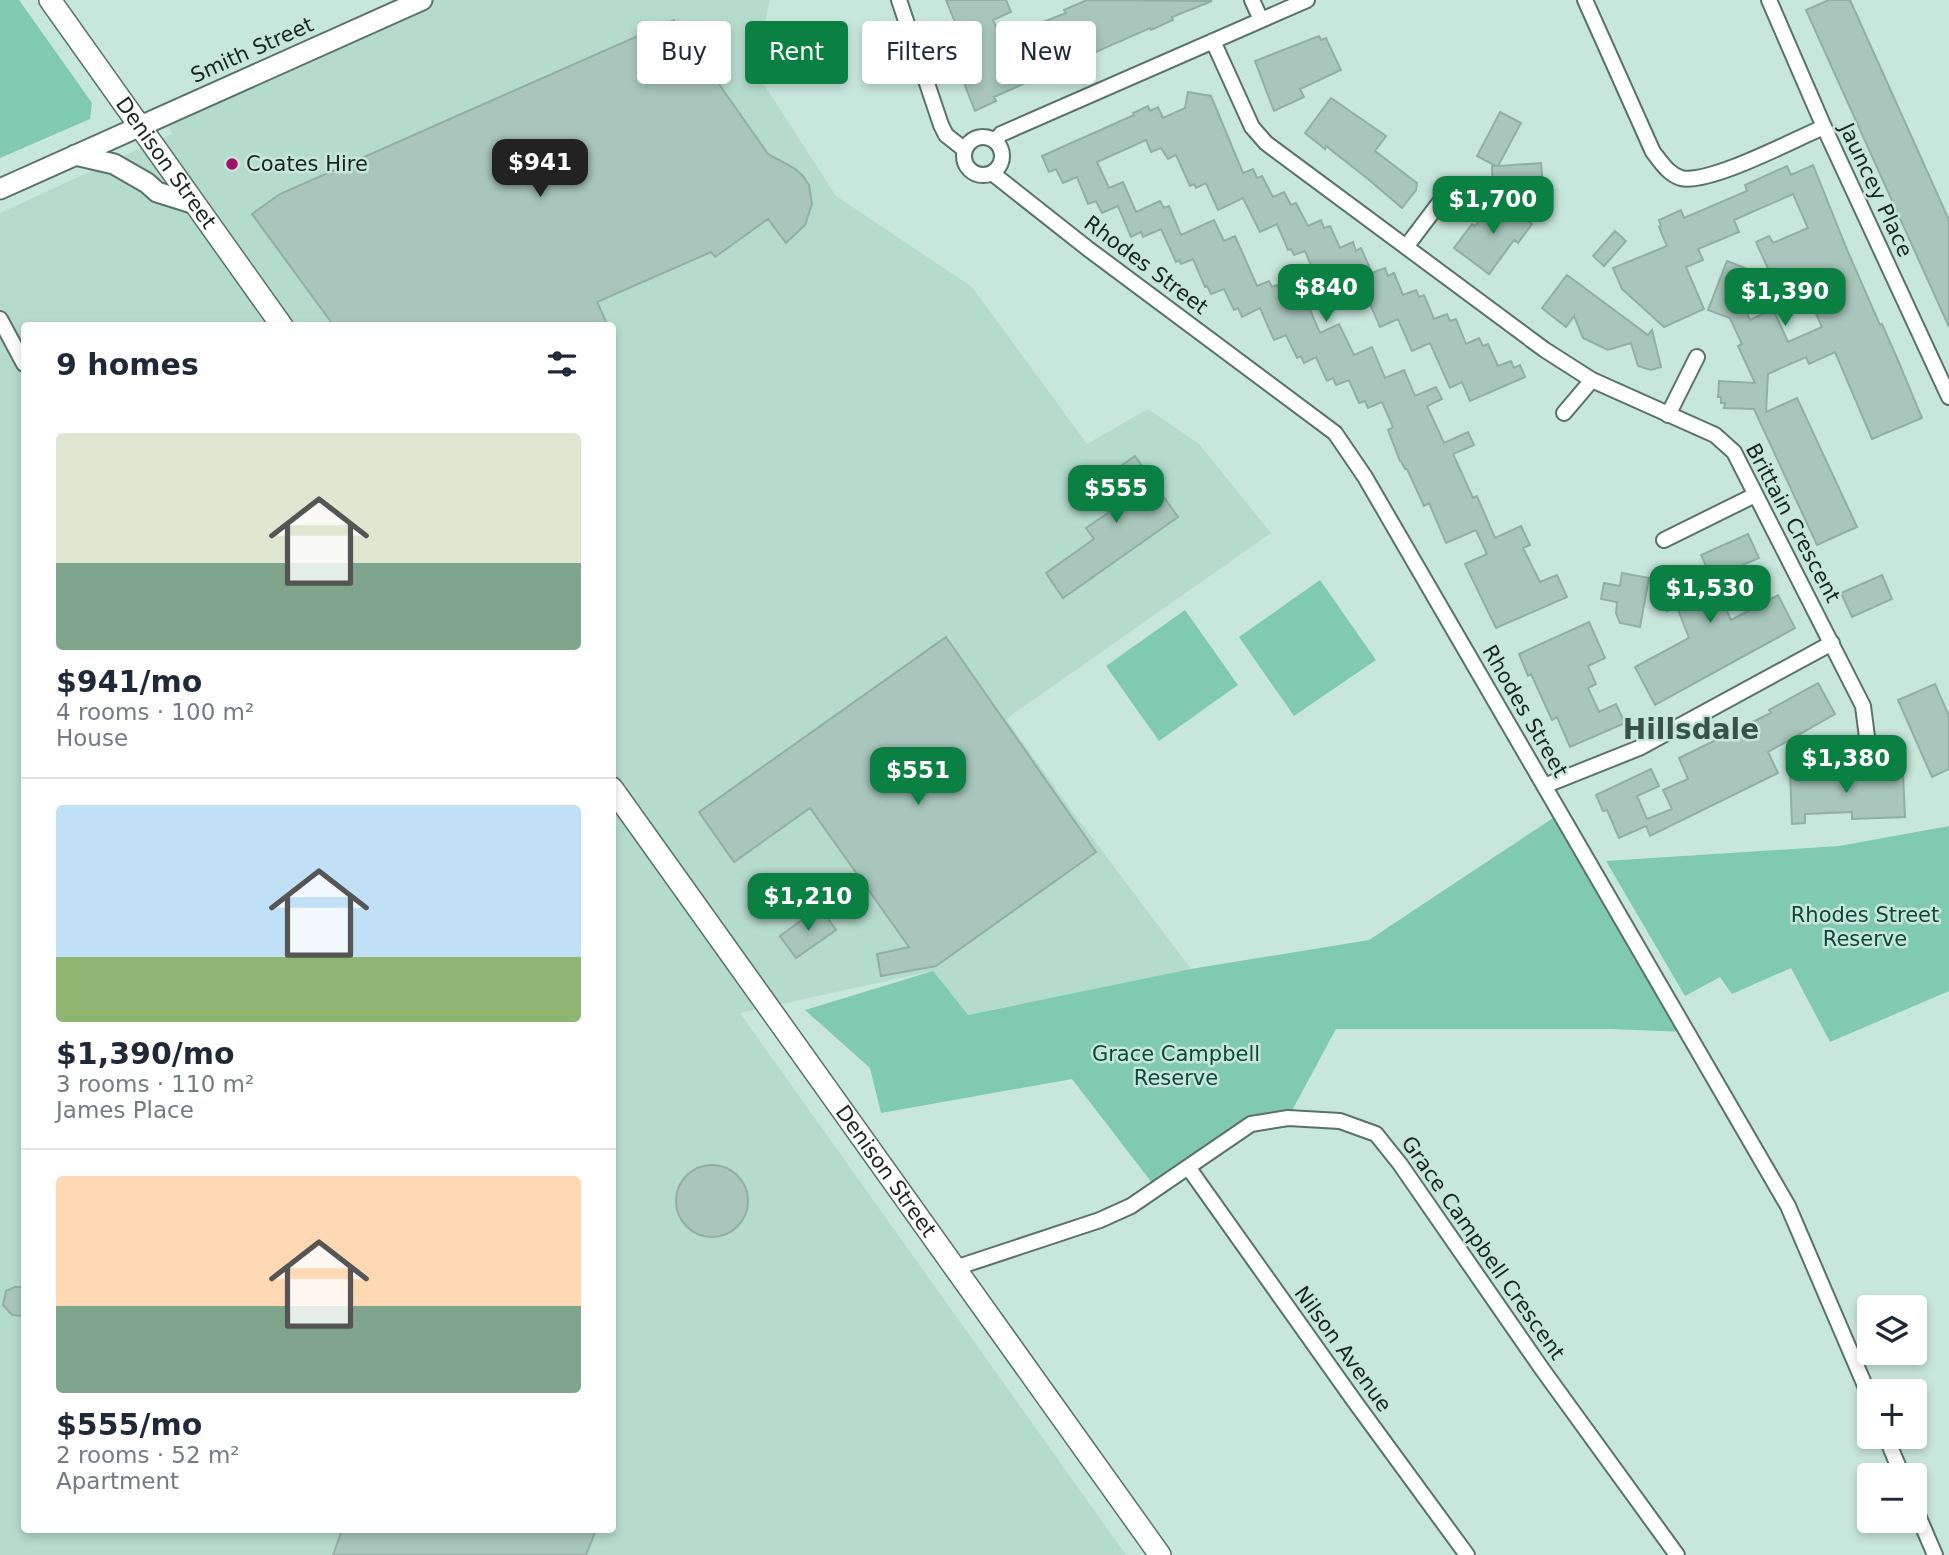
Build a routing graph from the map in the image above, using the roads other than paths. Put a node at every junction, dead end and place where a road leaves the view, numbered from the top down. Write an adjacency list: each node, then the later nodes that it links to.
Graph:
1 (50, 0): 10 (main road, Denison Street)
2 (422, 0): 10 (street, Smith Street)
3 (899, 0): 13 (street)
4 (1252, 0): 8 (street)
5 (1307, 0): 8 (street)
6 (1585, 0): 11 (street)
7 (1769, 0): 11 (street, Jauncey Place)
8 (1261, 20): 9 (street)
9 (1213, 41): 12 (street); 19 (street, Brittain Crescent)
10 (139, 125): 14 (street, Smith Street); 18 (main road, Denison Street)
11 (1824, 127): 25 (street, Jauncey Place)
12 (995, 141): 13 (street); 15 (street)
13 (965, 150): 15 (street)
14 (75, 155): 16 (street, Smith Street); 18 (street)
15 (992, 173): 32 (street, Rhodes Street)
16 (0, 189)
17 (1449, 190): 19 (street)
18 (195, 204): 21 (main road, Denison Street)
19 (1406, 247): 24 (street, Brittain Crescent)
20 (0, 318): 22 (street)
21 (279, 322)
22 (21, 357)
23 (1697, 357): 27 (street)
24 (1592, 380): 26 (street); 27 (street, Brittain Crescent)
25 (1949, 397)
26 (1564, 412)
27 (1668, 415): 28 (street, Brittain Crescent)
28 (1755, 495): 29 (street); 30 (street, Brittain Crescent)
29 (1664, 540)
30 (1832, 643): 31 (street, Brittain Crescent); 32 (street)
31 (1867, 737)
32 (1544, 786): 36 (street, Rhodes Street)
33 (616, 794): 35 (main road, Denison Street)
34 (1188, 1167): 35 (street, Grace Campbell Crescent); 39 (street, Nilson Avenue); 40 (street, Grace Campbell Crescent)
35 (955, 1268): 38 (main road, Denison Street)
36 (1862, 1379)
37 (1926, 1533): 41 (street)
38 (1160, 1555)
39 (1467, 1555)
40 (1677, 1555)
41 (1935, 1555)

